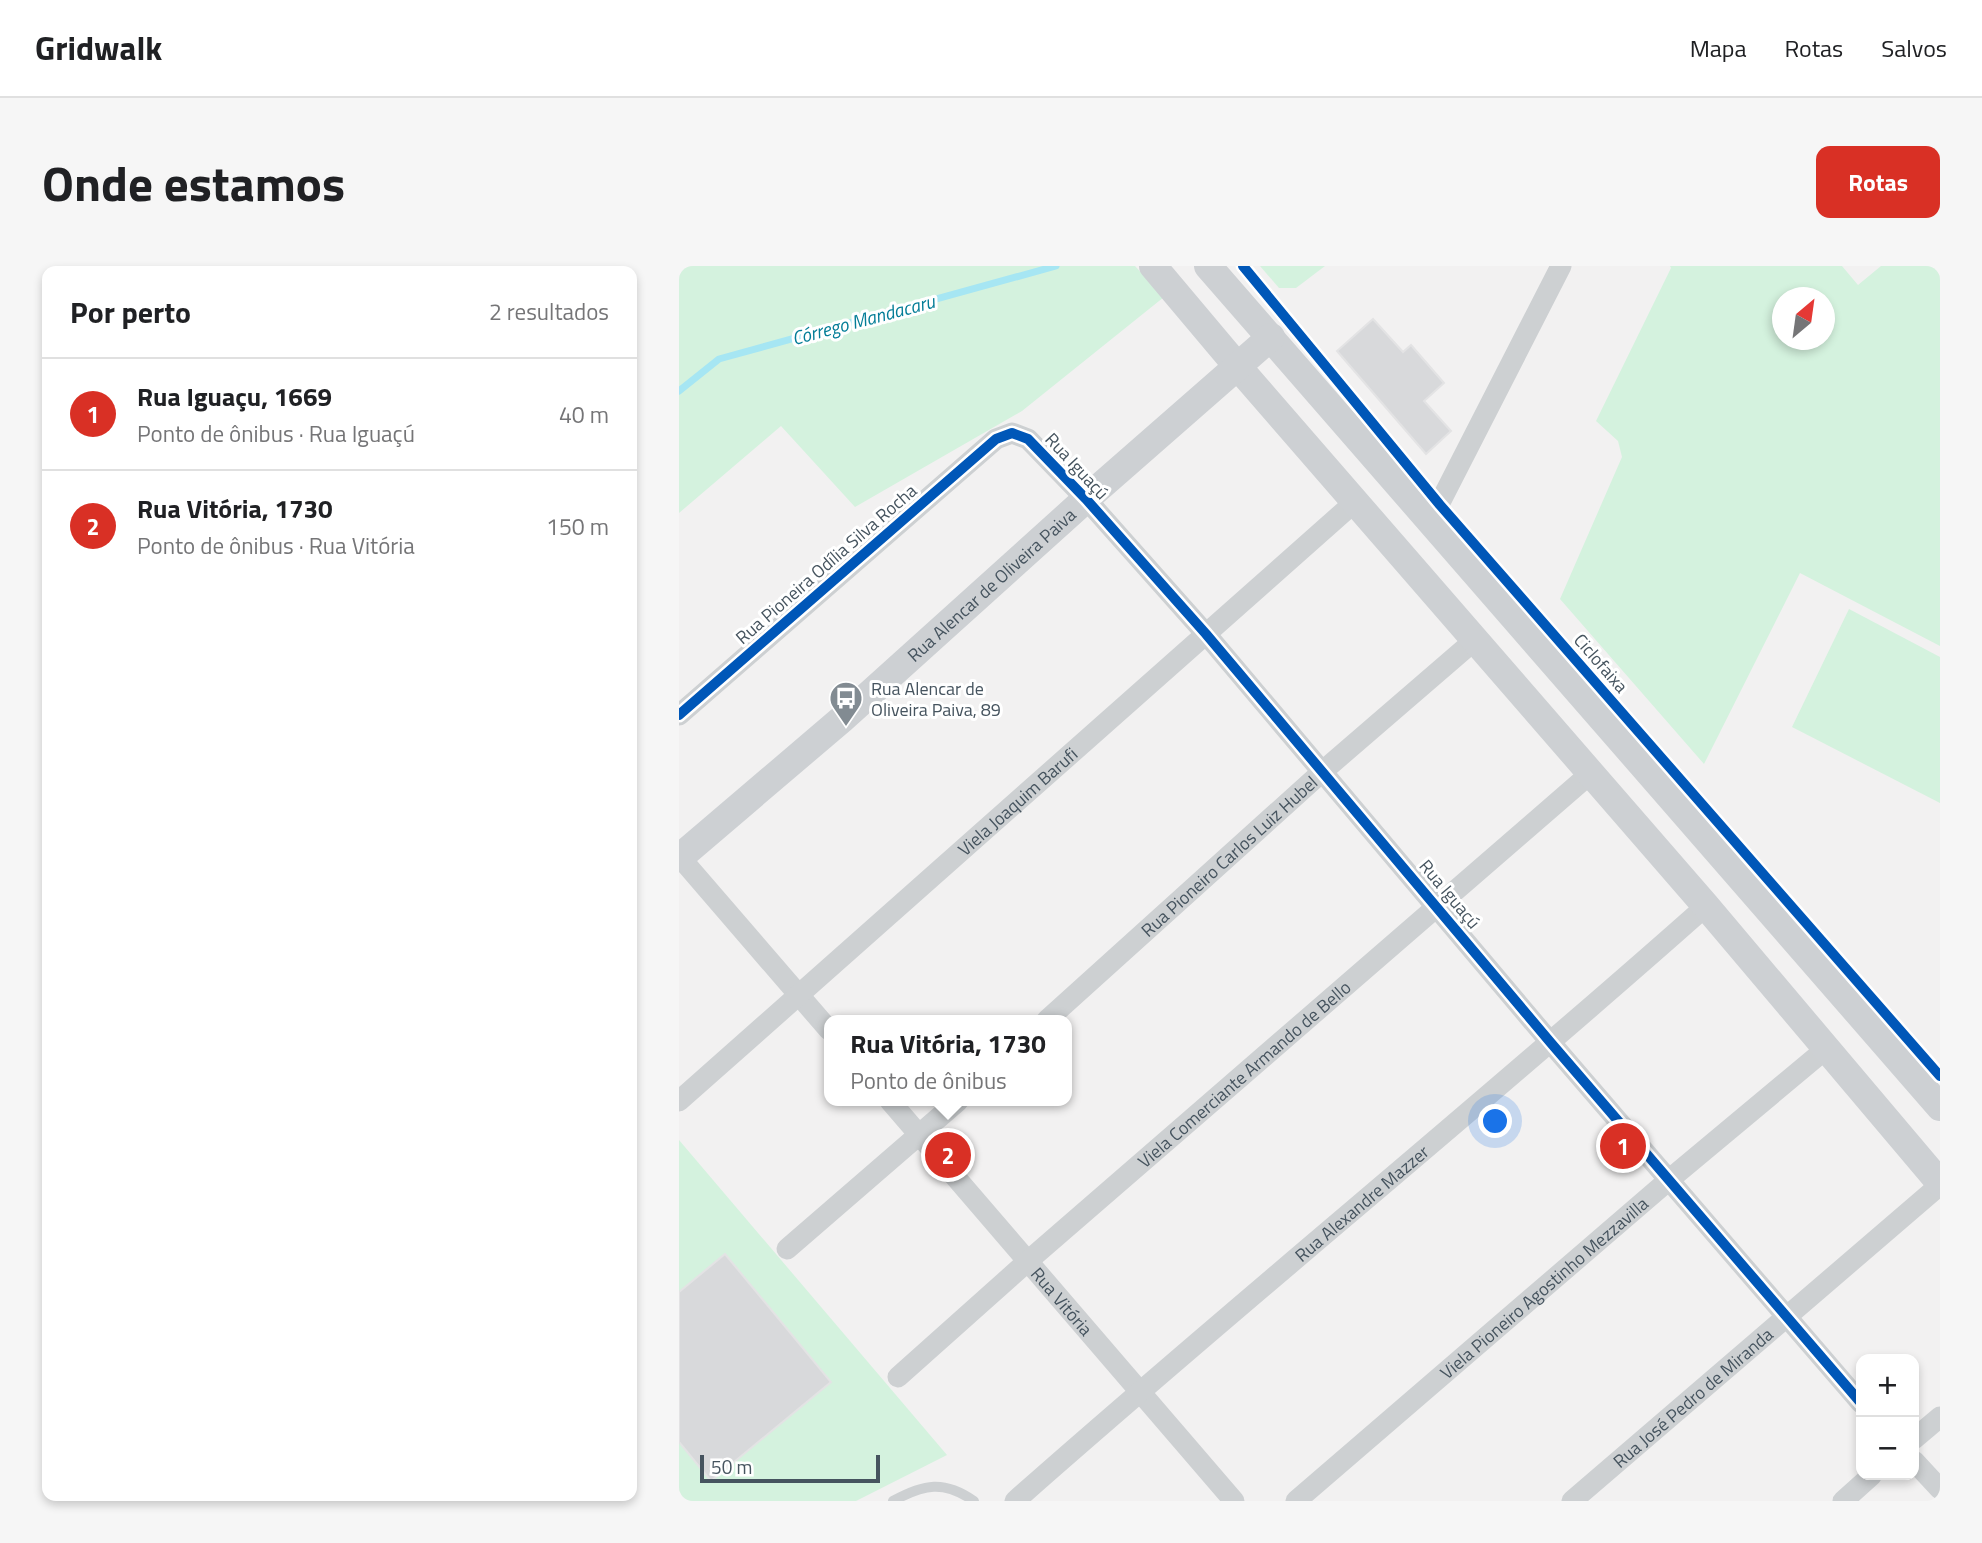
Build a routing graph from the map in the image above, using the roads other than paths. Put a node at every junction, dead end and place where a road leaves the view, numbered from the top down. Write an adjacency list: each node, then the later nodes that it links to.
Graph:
1 (1153, 266): 5 (main road)
2 (1208, 266): 4 (main road)
3 (1561, 266): 9 (street)
4 (1271, 337): 5 (main road, Rua Alencar de Oliveira Paiva); 9 (main road)
5 (1238, 367): 7 (main road, Rua Alencar de Oliveira Paiva); 8 (main road)
6 (996, 439): 7 (street, Rua Iguaçú); 12 (street, Rua Pioneira Odília Silva Rocha)
7 (1086, 499): 10 (street, Rua Iguaçú); 15 (main road, Rua Alencar de Oliveira Paiva)
8 (1356, 501): 10 (street, Viela Joaquim Barufi); 11 (main road)
9 (1430, 522): 26 (main road)
10 (1206, 635): 13 (street, Rua Iguaçú); 18 (street, Viela Joaquim Barufi)
11 (1476, 639): 13 (street, Rua Pioneiro Carlos Luiz Hubel); 14 (main road)
12 (679, 715)
13 (1323, 771): 16 (street, Rua Iguaçú); 19 (street, Rua Pioneiro Carlos Luiz Hubel)
14 (1591, 773): 16 (street, Viela Comerciante Armando de Bello); 17 (main road)
15 (679, 857): 18 (street)
16 (1438, 906): 21 (street, Rua Iguaçú); 31 (street, Viela Comerciante Armando de Bello)
17 (1706, 906): 21 (street, Rua Alexandre Mazzer); 22 (main road)
18 (800, 996): 20 (street); 23 (street, Viela Joaquim Barufi)
19 (1053, 1015)
20 (824, 1024)
21 (1551, 1043): 28 (street, Rua Iguaçú); 34 (street, Rua Alexandre Mazzer)
22 (1827, 1048): 28 (street, Viela Pioneiro Agostinho Mezzavilla); 29 (main road)
23 (679, 1101)
24 (894, 1106): 27 (street, Rua Vitória)
25 (952, 1106): 27 (street)
26 (1940, 1107)
27 (920, 1135): 30 (street); 31 (street, Rua Vitória)
28 (1670, 1179): 32 (street, Rua Iguaçú); 45 (street, Viela Pioneiro Agostinho Mezzavilla)
29 (1940, 1184): 32 (street, Rua José Pedro de Miranda)
30 (787, 1249)
31 (1028, 1261): 33 (street, Viela Comerciante Armando de Bello); 34 (street, Rua Vitória)
32 (1787, 1317): 35 (street, Rua Iguaçú); 46 (street, Rua José Pedro de Miranda)
33 (898, 1377)
34 (1139, 1391): 43 (street, Rua Alexandre Mazzer); 44 (street, Rua Vitória)
35 (1856, 1397)
36 (1940, 1417): 37 (street)
37 (1919, 1435)
38 (1919, 1466): 40 (street)
39 (1866, 1480): 47 (street)
40 (1940, 1489)
41 (893, 1501): 42 (lane)
42 (974, 1501)
43 (1014, 1501)
44 (1234, 1501)
45 (1296, 1501)
46 (1572, 1501)
47 (1843, 1501)

